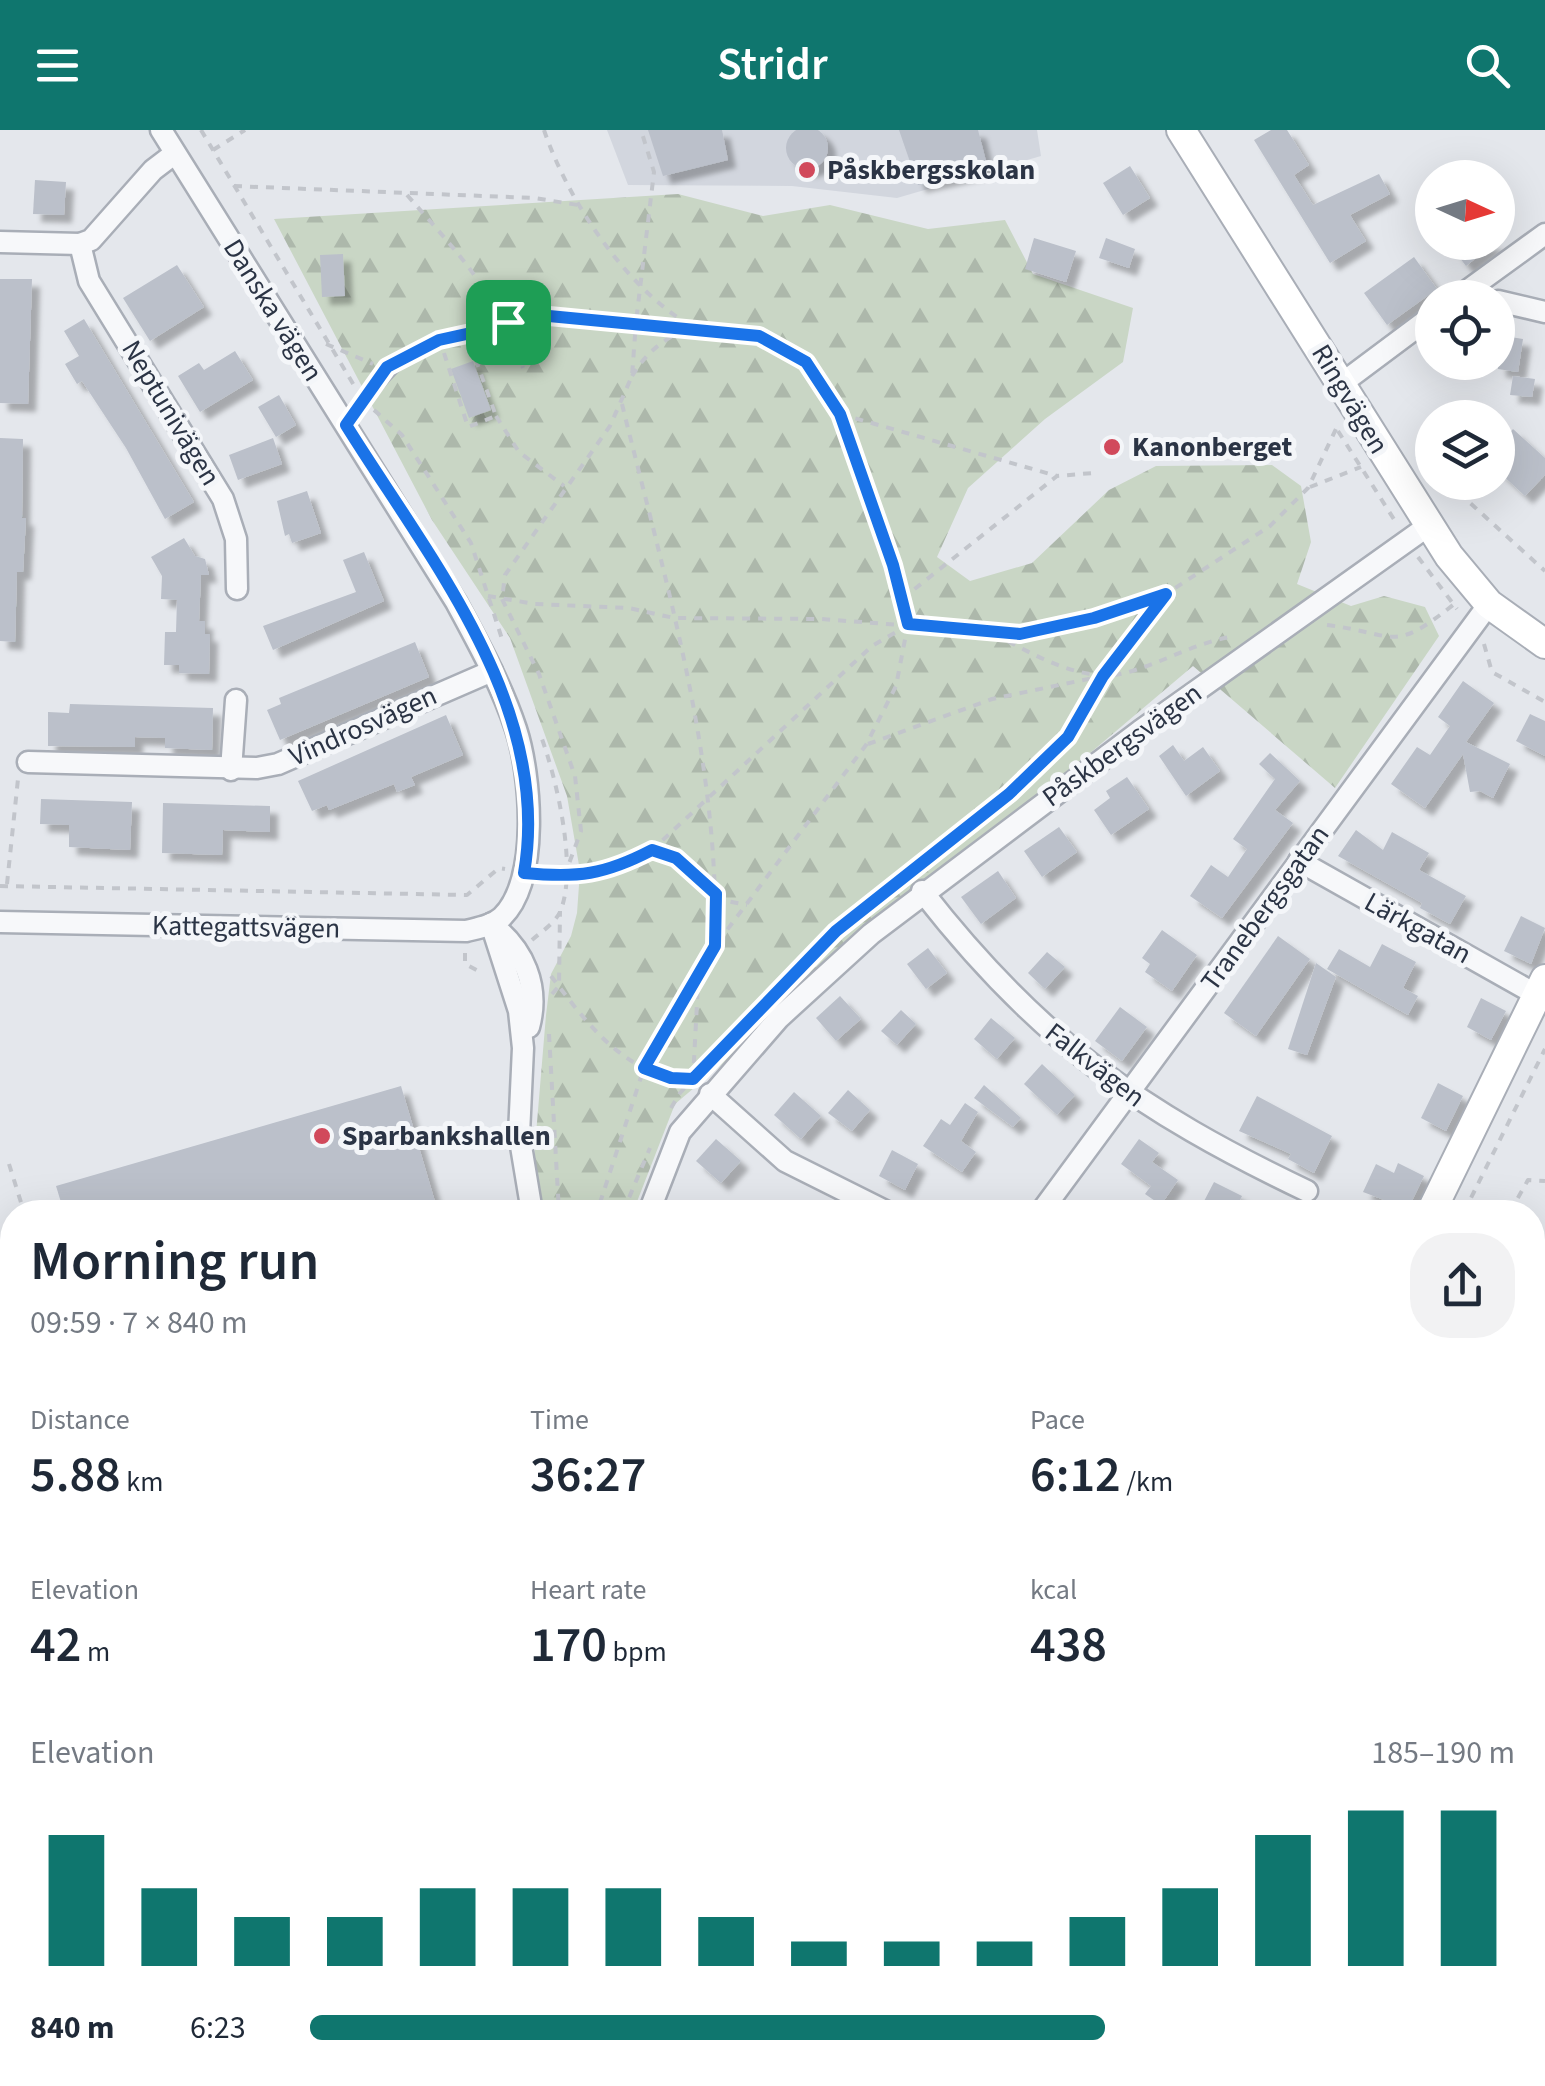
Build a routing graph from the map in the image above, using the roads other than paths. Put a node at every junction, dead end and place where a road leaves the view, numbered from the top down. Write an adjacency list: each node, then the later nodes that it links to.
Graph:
1 (161, 130): 3 (street, Danska vägen)
2 (1180, 130): 12 (street, Ringvägen)
3 (174, 154): 6 (street); 13 (street, Danska vägen)
4 (1545, 234): 7 (street)
5 (0, 242): 6 (street)
6 (80, 244): 15 (street, Neptunivägen)
7 (1488, 280)
8 (1515, 306): 9 (street)
9 (1545, 312)
10 (1415, 329): 12 (street)
11 (466, 333): 13 (lane)
12 (1341, 384): 14 (street, Ringvägen)
13 (346, 425): 18 (street, Danska vägen)
14 (1428, 526): 16 (street, Ringvägen); 23 (street, Påskbergsvägen)
15 (237, 589)
16 (1488, 604): 17 (street, Ringvägen); 22 (street, Tranebergsgatan)
17 (1545, 644)
18 (492, 671): 21 (street, Vindrosvägen); 25 (street, Danska vägen)
19 (236, 700): 21 (street)
20 (28, 762): 21 (street, Vindrosvägen)
21 (231, 770)
22 (1299, 861): 26 (street, Lärkgatan); 28 (street, Tranebergsgatan)
23 (922, 891): 27 (street, Påskbergsvägen); 28 (street, Falkvägen)
24 (0, 922): 25 (street, Kattegattsvägen)
25 (492, 924): 30 (street)
26 (1541, 990): 34 (street)
27 (710, 1094): 31 (street, Påskbergsvägen); 32 (street)
28 (1130, 1096): 29 (street, Falkvägen); 33 (street, Tranebergsgatan)
29 (1307, 1190)
30 (530, 1200)
31 (653, 1200)
32 (862, 1200)
33 (1050, 1200)
34 (1437, 1200)

